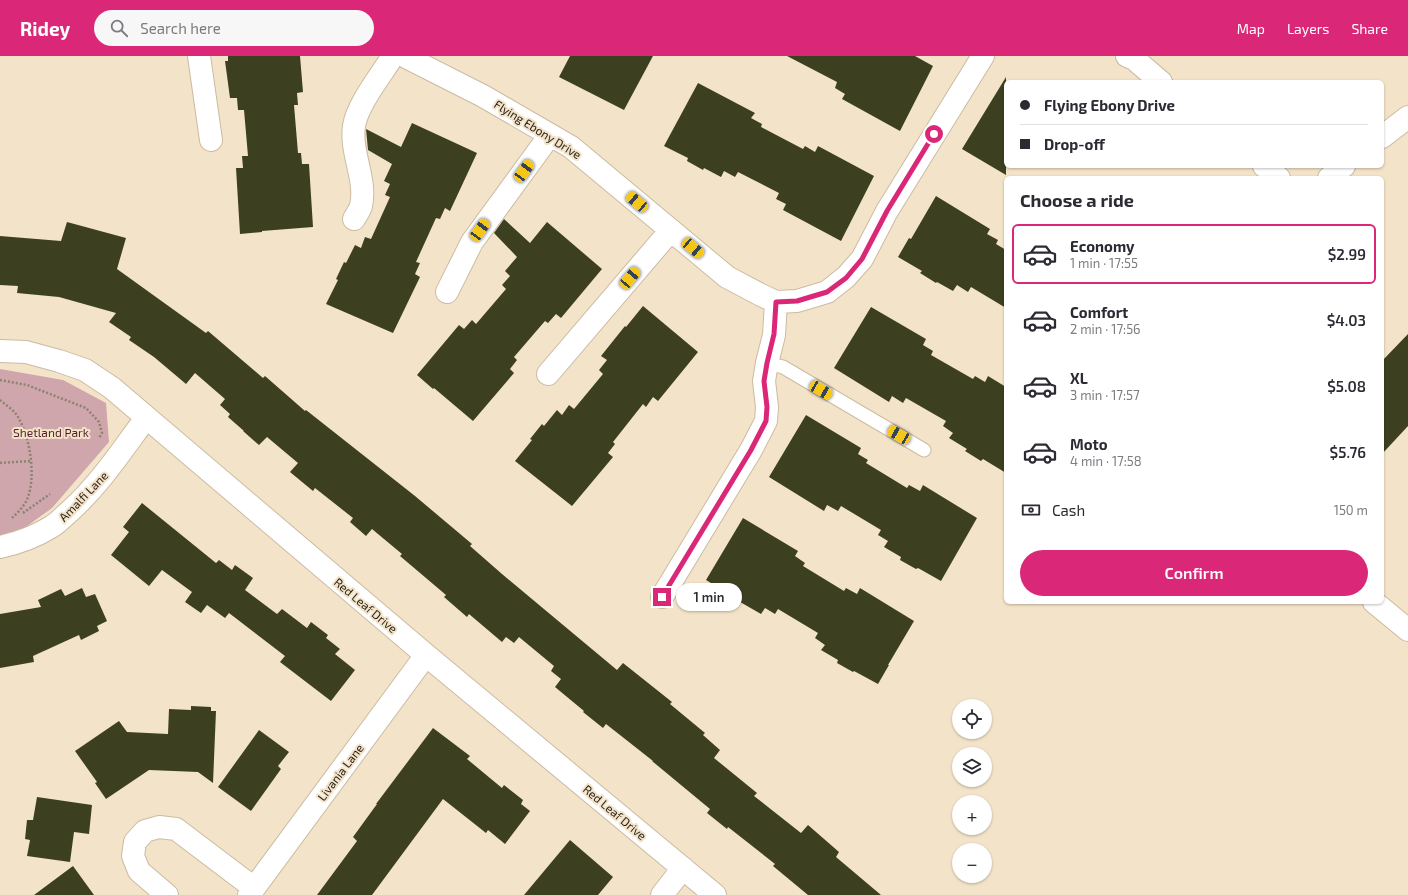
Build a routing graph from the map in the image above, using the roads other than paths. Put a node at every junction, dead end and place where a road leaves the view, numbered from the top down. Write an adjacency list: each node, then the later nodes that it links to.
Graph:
1 (200, 56): 10 (street)
2 (393, 56): 15 (street)
3 (404, 56): 8 (street, Flying Ebony Drive)
4 (983, 56): 18 (street, Flying Ebony Drive)
5 (1127, 56): 6 (street)
6 (1159, 80)
7 (1408, 117): 9 (street)
8 (550, 135): 16 (street, Flying Ebony Drive); 17 (street)
9 (1384, 135)
10 (211, 140)
11 (1266, 168): 13 (street)
12 (1342, 168): 14 (street)
13 (1276, 176)
14 (1332, 176)
15 (354, 219)
16 (670, 230): 18 (street, Flying Ebony Drive); 21 (street)
17 (447, 292)
18 (776, 302): 20 (street)
19 (0, 351): 22 (street, Red Leaf Drive)
20 (767, 363): 23 (lane); 25 (street)
21 (548, 374)
22 (146, 418): 24 (street, Amalfi Lane); 28 (street, Red Leaf Drive)
23 (924, 450)
24 (0, 547)
25 (662, 597)
26 (1376, 604): 27 (street)
27 (1408, 630)
28 (426, 655): 29 (street, Red Leaf Drive); 30 (street, Livania Lane)
29 (683, 868): 32 (street); 33 (street, Red Leaf Drive)
30 (251, 892): 31 (street, Livania Lane)
31 (167, 895)
32 (662, 895)
33 (715, 895)

